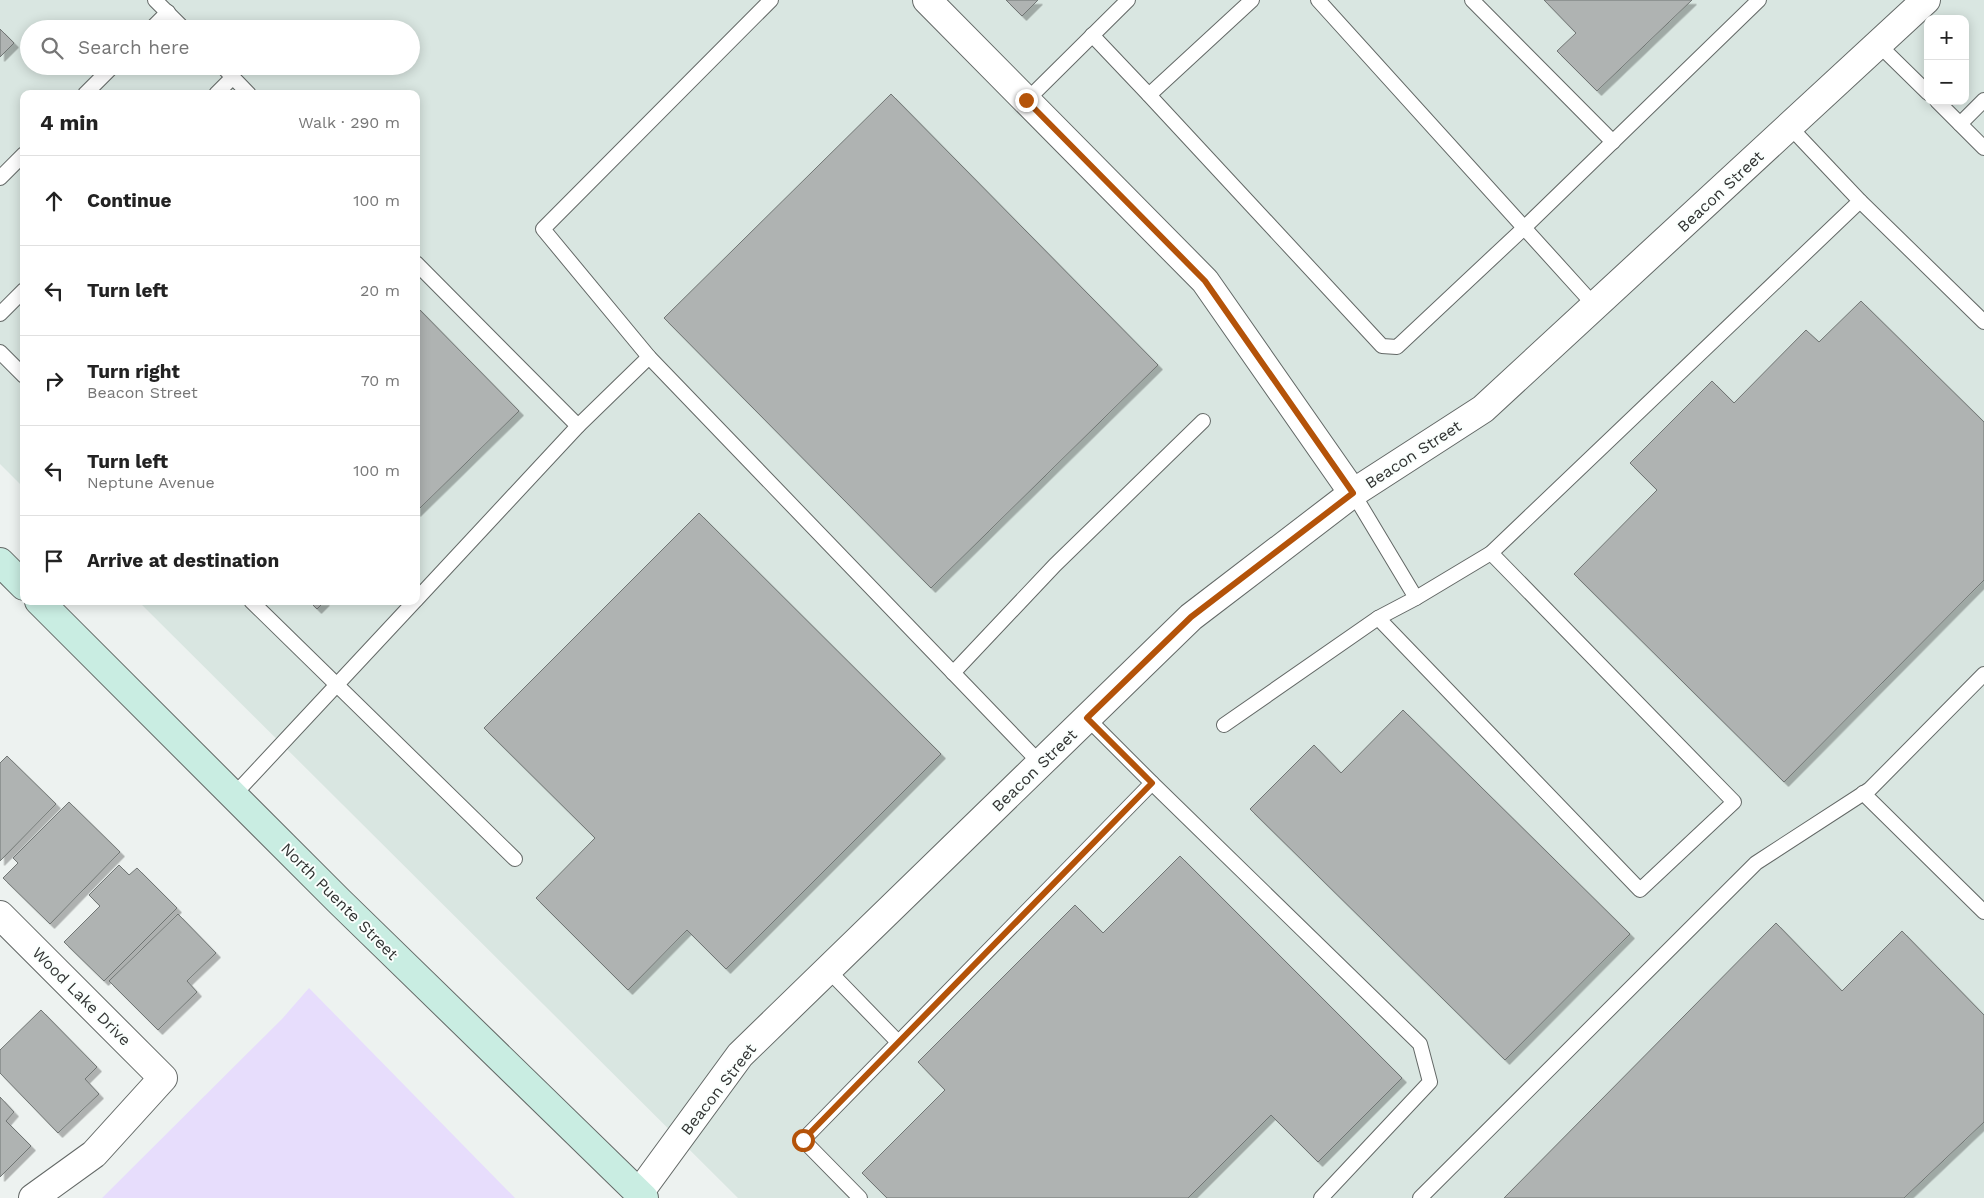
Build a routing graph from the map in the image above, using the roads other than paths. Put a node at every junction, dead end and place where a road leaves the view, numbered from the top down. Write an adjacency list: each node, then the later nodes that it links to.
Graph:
1 (156, 0): 10 (lane)
2 (771, 0): 39 (lane)
3 (927, 0): 22 (street)
4 (1128, 0): 13 (lane)
5 (1252, 0): 21 (lane)
6 (1318, 0): 32 (lane)
7 (1472, 0): 27 (lane)
8 (1759, 0): 27 (lane)
9 (1926, 0): 14 (street, Beacon Street)
10 (168, 12): 11 (lane); 12 (lane)
11 (160, 20)
12 (176, 20)
13 (1092, 35): 21 (lane); 22 (lane)
14 (1878, 44): 17 (lane); 26 (street, Beacon Street)
15 (104, 75): 18 (lane)
16 (233, 77): 19 (lane); 20 (lane)
17 (1924, 88)
18 (89, 90)
19 (220, 90)
20 (245, 90)
21 (1149, 95): 32 (lane)
22 (1026, 100): 43 (street)
23 (1984, 100): 25 (lane)
24 (1941, 105): 25 (lane)
25 (1960, 124): 28 (lane)
26 (1789, 126): 31 (lane); 35 (street, Beacon Street)
27 (1613, 142): 32 (lane)
28 (1984, 148)
29 (20, 158): 30 (lane)
30 (0, 178)
31 (1860, 201): 37 (lane); 44 (lane)
32 (1524, 228): 35 (lane)
33 (420, 267): 42 (lane)
34 (20, 294): 36 (lane)
35 (1595, 306): 43 (street, Beacon Street)
36 (0, 314)
37 (1984, 322)
38 (0, 352): 40 (lane)
39 (649, 357): 42 (lane); 53 (lane)
40 (20, 372)
41 (1203, 421): 53 (lane)
42 (578, 426): 47 (lane)
43 (1353, 493): 48 (lane); 56 (street, Beacon Street)
44 (1491, 552): 48 (lane); 52 (lane)
45 (0, 562): 46 (street)
46 (20, 582)
47 (420, 596)
48 (1416, 598): 52 (lane)
49 (43, 605): 61 (street, North Puente Street)
50 (255, 605): 55 (lane)
51 (411, 605): 55 (lane)
52 (1378, 618): 57 (lane)
53 (953, 673): 58 (lane)
54 (1984, 674): 60 (lane)
55 (336, 685): 61 (lane); 62 (lane)
56 (1087, 718): 58 (street, Beacon Street); 59 (lane)
57 (1224, 725)
58 (1040, 764): 65 (street, Beacon Street)
59 (1152, 783): 66 (lane); 70 (lane)
60 (1863, 793): 63 (lane); 71 (lane)
61 (233, 796): 67 (street, North Puente Street)
62 (515, 859)
63 (1984, 912)
64 (0, 915): 68 (street, Wood Lake Drive)
65 (828, 970): 66 (lane); 67 (street, Beacon Street)
66 (898, 1042): 69 (lane)
67 (642, 1195)
68 (33, 1198)
69 (860, 1198)
70 (1321, 1198)
71 (1420, 1198)

